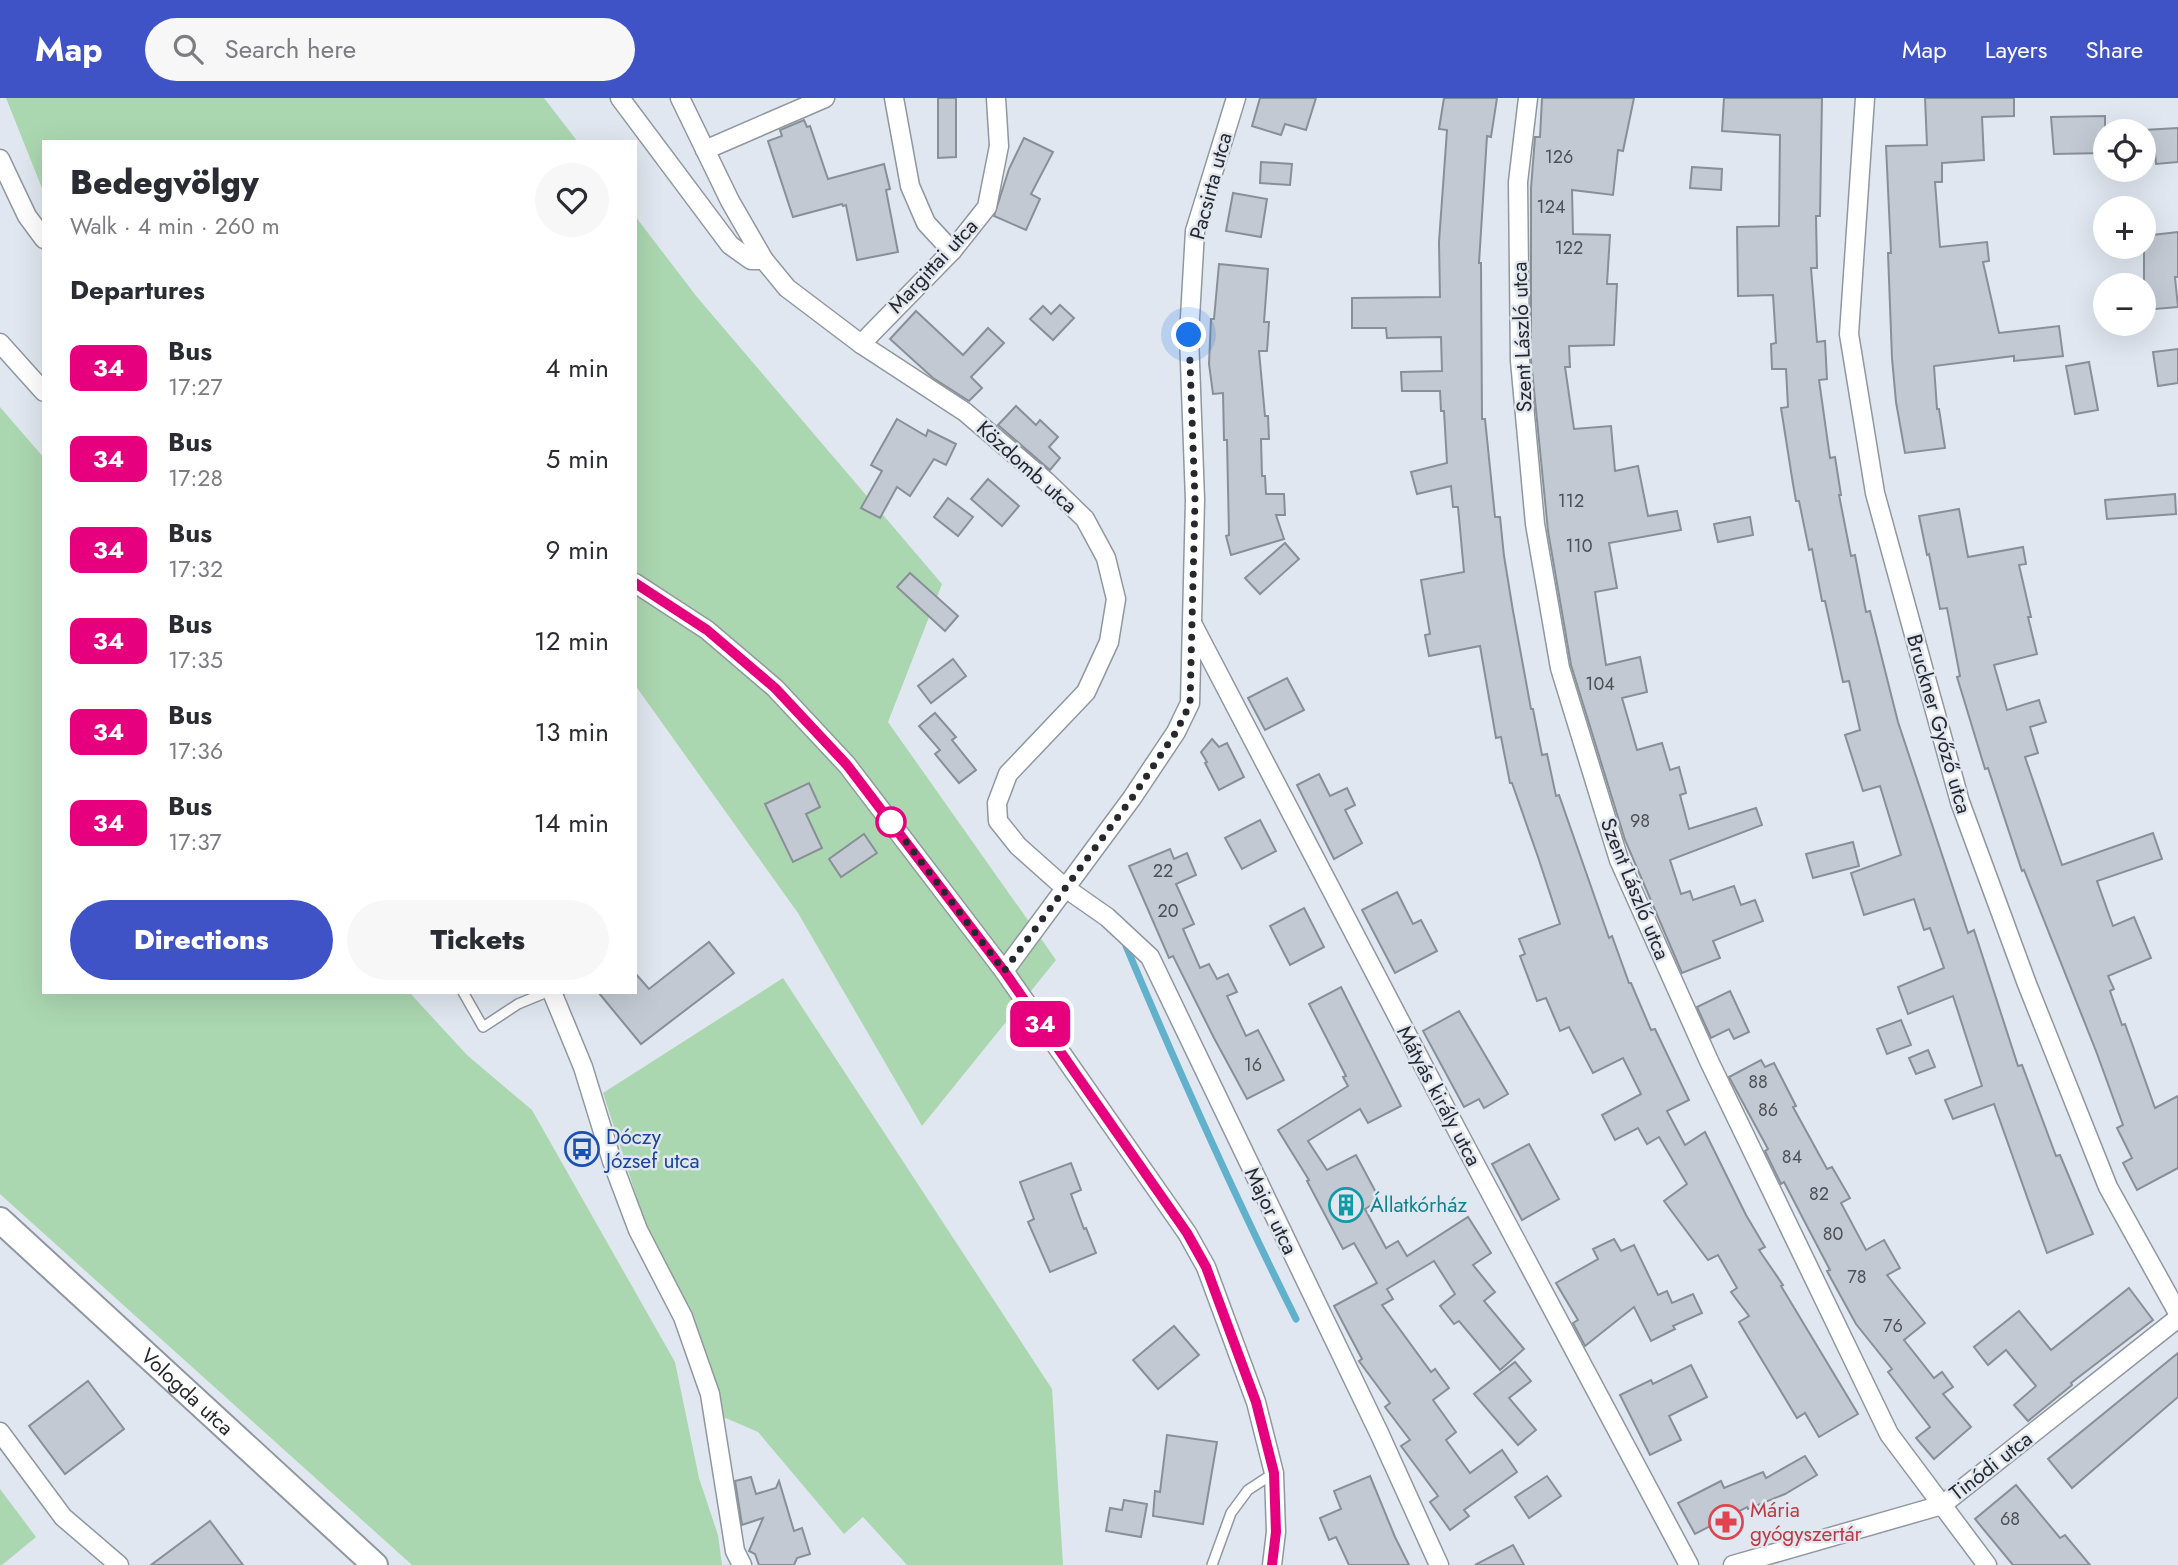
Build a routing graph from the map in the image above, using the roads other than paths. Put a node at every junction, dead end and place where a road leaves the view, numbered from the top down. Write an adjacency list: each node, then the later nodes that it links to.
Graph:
1 (620, 98): 13 (street)
2 (680, 98): 9 (street, Közdomb utca)
3 (825, 98): 9 (street)
4 (894, 98): 12 (street)
5 (996, 98): 12 (street, Margittai utca)
6 (1236, 98): 18 (street, Pacsirta utca)
7 (1528, 98): 28 (street, Szent László utca)
8 (1866, 98): 25 (street, Bruckner Győző utca)
9 (705, 150): 13 (street, Közdomb utca)
10 (0, 159): 11 (street)
11 (42, 236)
12 (951, 250): 15 (street, Margittai utca)
13 (764, 260): 15 (street, Közdomb utca)
14 (0, 343): 16 (street)
15 (861, 344): 19 (street, Közdomb utca)
16 (42, 390)
17 (637, 584): 20 (street)
18 (1193, 625): 19 (street, Pacsirta utca); 36 (street, Mátyás király utca)
19 (1064, 887): 20 (street, Pacsirta utca); 35 (street, Major utca)
20 (1004, 971): 27 (street)
21 (464, 994): 22 (lane)
22 (542, 994)
23 (553, 994): 32 (street)
24 (0, 1220): 31 (street, Vologda utca)
25 (2178, 1315): 28 (street, Tinódi utca)
26 (0, 1432): 30 (street)
27 (1274, 1473): 33 (lane); 34 (street)
28 (1942, 1505): 29 (street, Tinódi utca); 38 (street, Szent László utca)
29 (1755, 1562): 37 (street, Tinódi utca)
30 (119, 1565)
31 (375, 1565)
32 (742, 1565)
33 (1212, 1565)
34 (1272, 1565)
35 (1439, 1565)
36 (1689, 1565)
37 (1733, 1565)
38 (1987, 1565)

